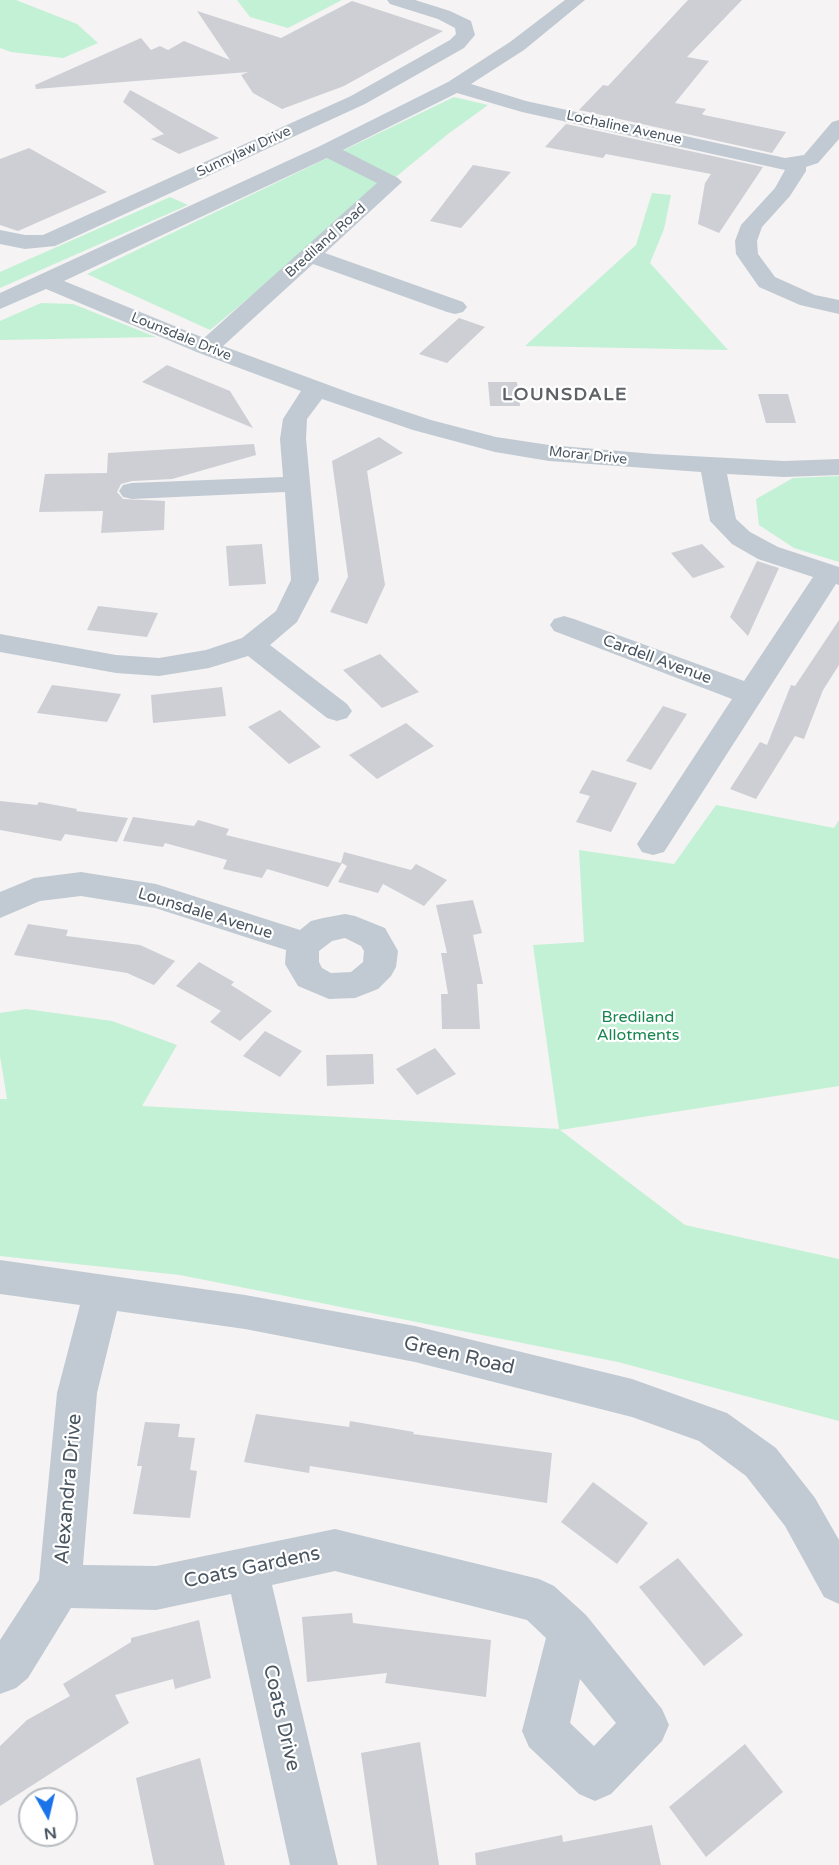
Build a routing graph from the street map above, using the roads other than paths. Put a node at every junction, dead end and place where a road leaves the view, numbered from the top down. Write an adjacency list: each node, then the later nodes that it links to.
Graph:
1 (396, 0): 7 (street, Sunnylaw Drive)
2 (576, 0): 3 (street)
3 (455, 86): 5 (street); 6 (street, Lochaline Avenue)
4 (839, 126): 6 (street)
5 (327, 150): 8 (street); 10 (street, Brediland Road)
6 (795, 164): 14 (street)
7 (167, 187): 8 (street); 9 (street, Sunnylaw Drive)
8 (203, 206): 11 (street)
9 (0, 237)
10 (312, 256): 13 (street); 15 (street, Brediland Road)
11 (45, 281): 12 (street); 15 (street, Lounsdale Drive)
12 (0, 302)
13 (455, 307)
14 (839, 307)
15 (207, 348): 16 (street, Lounsdale Drive)
16 (332, 394): 17 (street, Morar Drive); 19 (street)
17 (713, 465): 18 (street, Morar Drive); 21 (street)
18 (839, 467)
19 (296, 484): 20 (street); 24 (street)
20 (132, 490)
21 (834, 574): 25 (street)
22 (564, 625): 25 (street, Cardell Avenue)
23 (0, 644): 24 (street)
24 (252, 645): 26 (street)
25 (749, 694): 27 (street)
26 (336, 711)
27 (653, 844)
28 (0, 906): 29 (street, Lounsdale Avenue)
29 (305, 944)
30 (0, 1277): 31 (street, Green Road)
31 (103, 1290): 33 (street, Green Road); 34 (street, Alexandra Drive)
32 (247, 1570): 34 (street, Coats Gardens); 35 (street, Coats Gardens); 37 (street, Coats Drive)
33 (839, 1582)
34 (60, 1586): 36 (street, Alexandra Drive)
35 (570, 1631)
36 (0, 1672)
37 (315, 1865)

